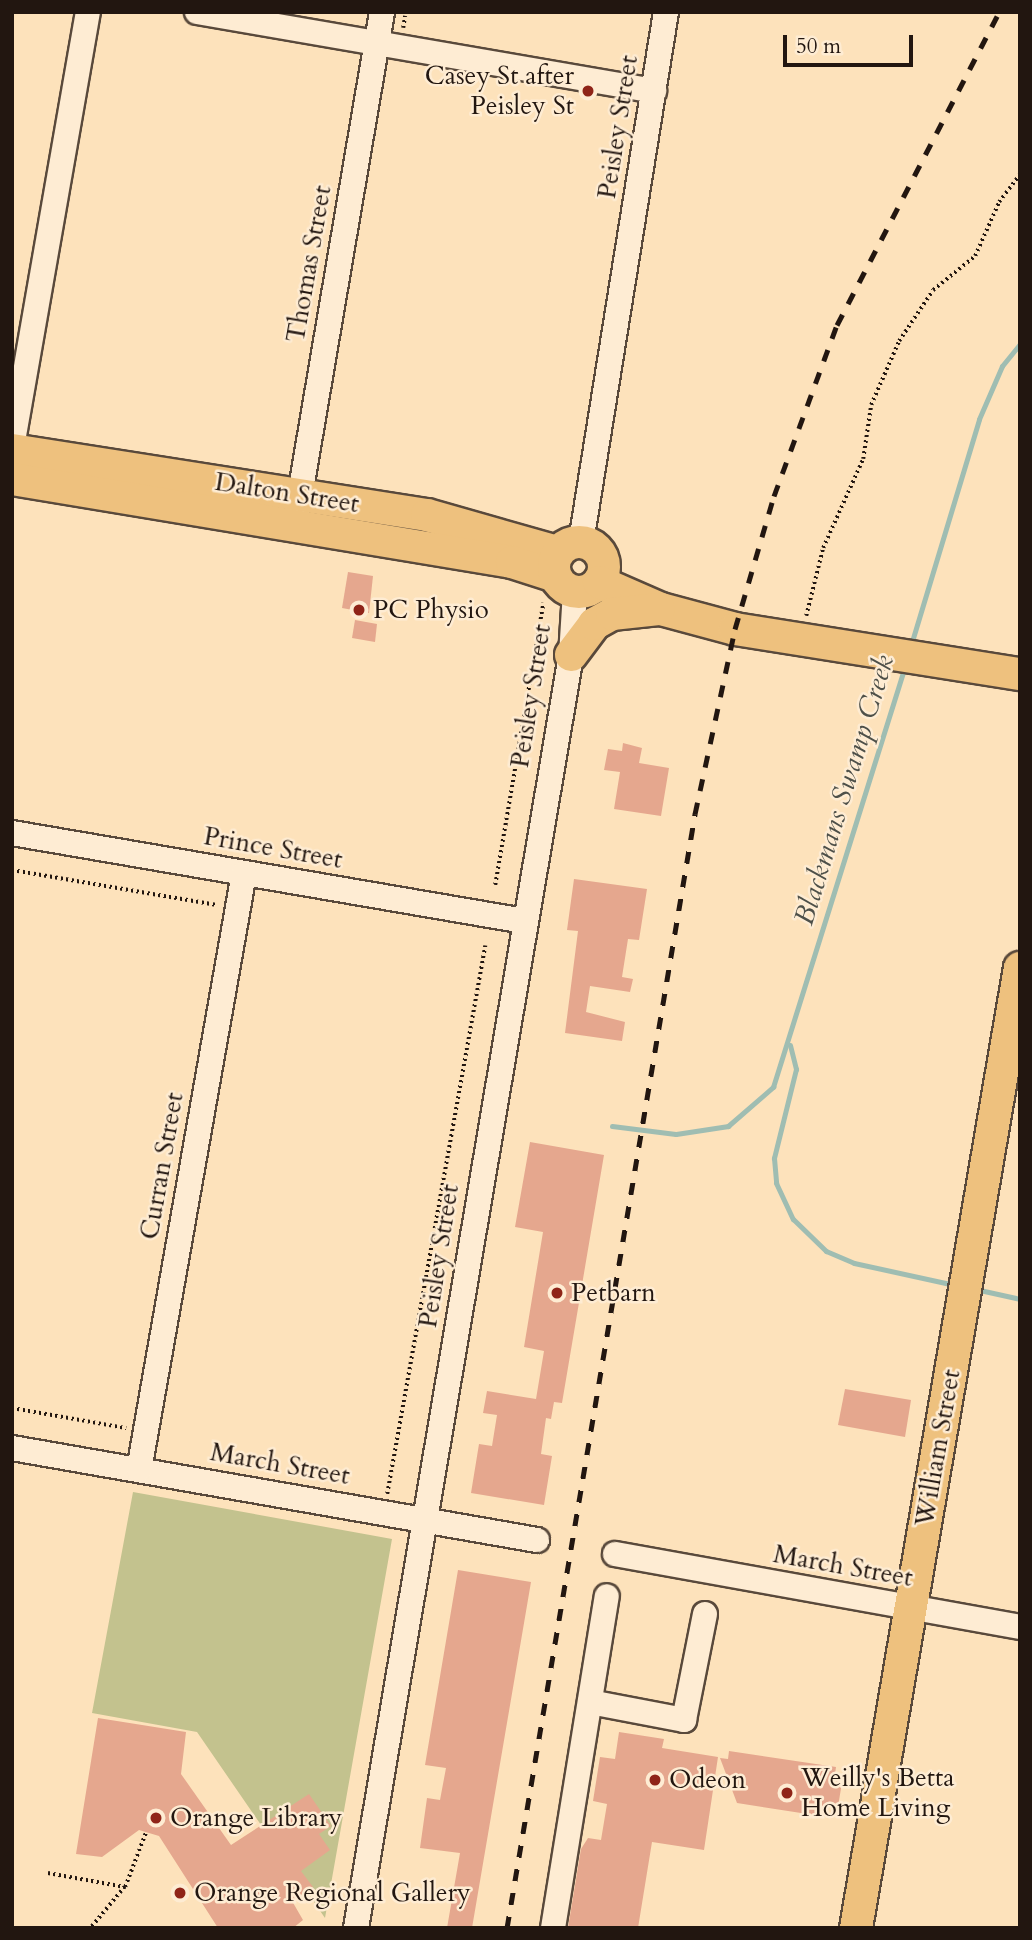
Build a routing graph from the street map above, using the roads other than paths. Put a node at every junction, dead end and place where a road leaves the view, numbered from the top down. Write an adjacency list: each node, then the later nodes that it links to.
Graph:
1 (88, 12): 7 (street)
2 (197, 12): 5 (street)
3 (382, 12): 5 (street, Thomas Street)
4 (666, 12): 6 (street, Peisley Street)
5 (376, 43): 6 (street); 9 (street, Thomas Street)
6 (654, 91): 11 (street, Peisley Street)
7 (12, 448): 9 (main road, Dalton Street)
8 (12, 479): 10 (main road, Dalton Street)
9 (300, 495): 10 (street, Thomas Street); 11 (main road, Dalton Street)
10 (294, 526): 11 (main road, Dalton Street)
11 (569, 574): 12 (main road, Dalton Street); 13 (street, Peisley Street)
12 (661, 609): 13 (main road); 14 (main road, Dalton Street)
13 (571, 655): 17 (street, Peisley Street)
14 (1020, 674)
15 (12, 833): 16 (street, Prince Street)
16 (244, 873): 17 (street, Prince Street); 20 (street, Curran Street)
17 (524, 921): 21 (street, Peisley Street)
18 (1020, 968): 25 (main road, William Street)
19 (12, 1448): 20 (street, March Street)
20 (139, 1470): 21 (street, March Street)
21 (427, 1520): 22 (street, March Street); 29 (street, Peisley Street)
22 (537, 1540)
23 (615, 1554): 25 (street, March Street)
24 (607, 1596): 28 (street)
25 (911, 1609): 27 (street, March Street); 31 (main road, William Street)
26 (705, 1614): 28 (street)
27 (1020, 1627)
28 (590, 1702): 30 (street)
29 (356, 1928)
30 (553, 1928)
31 (856, 1928)

